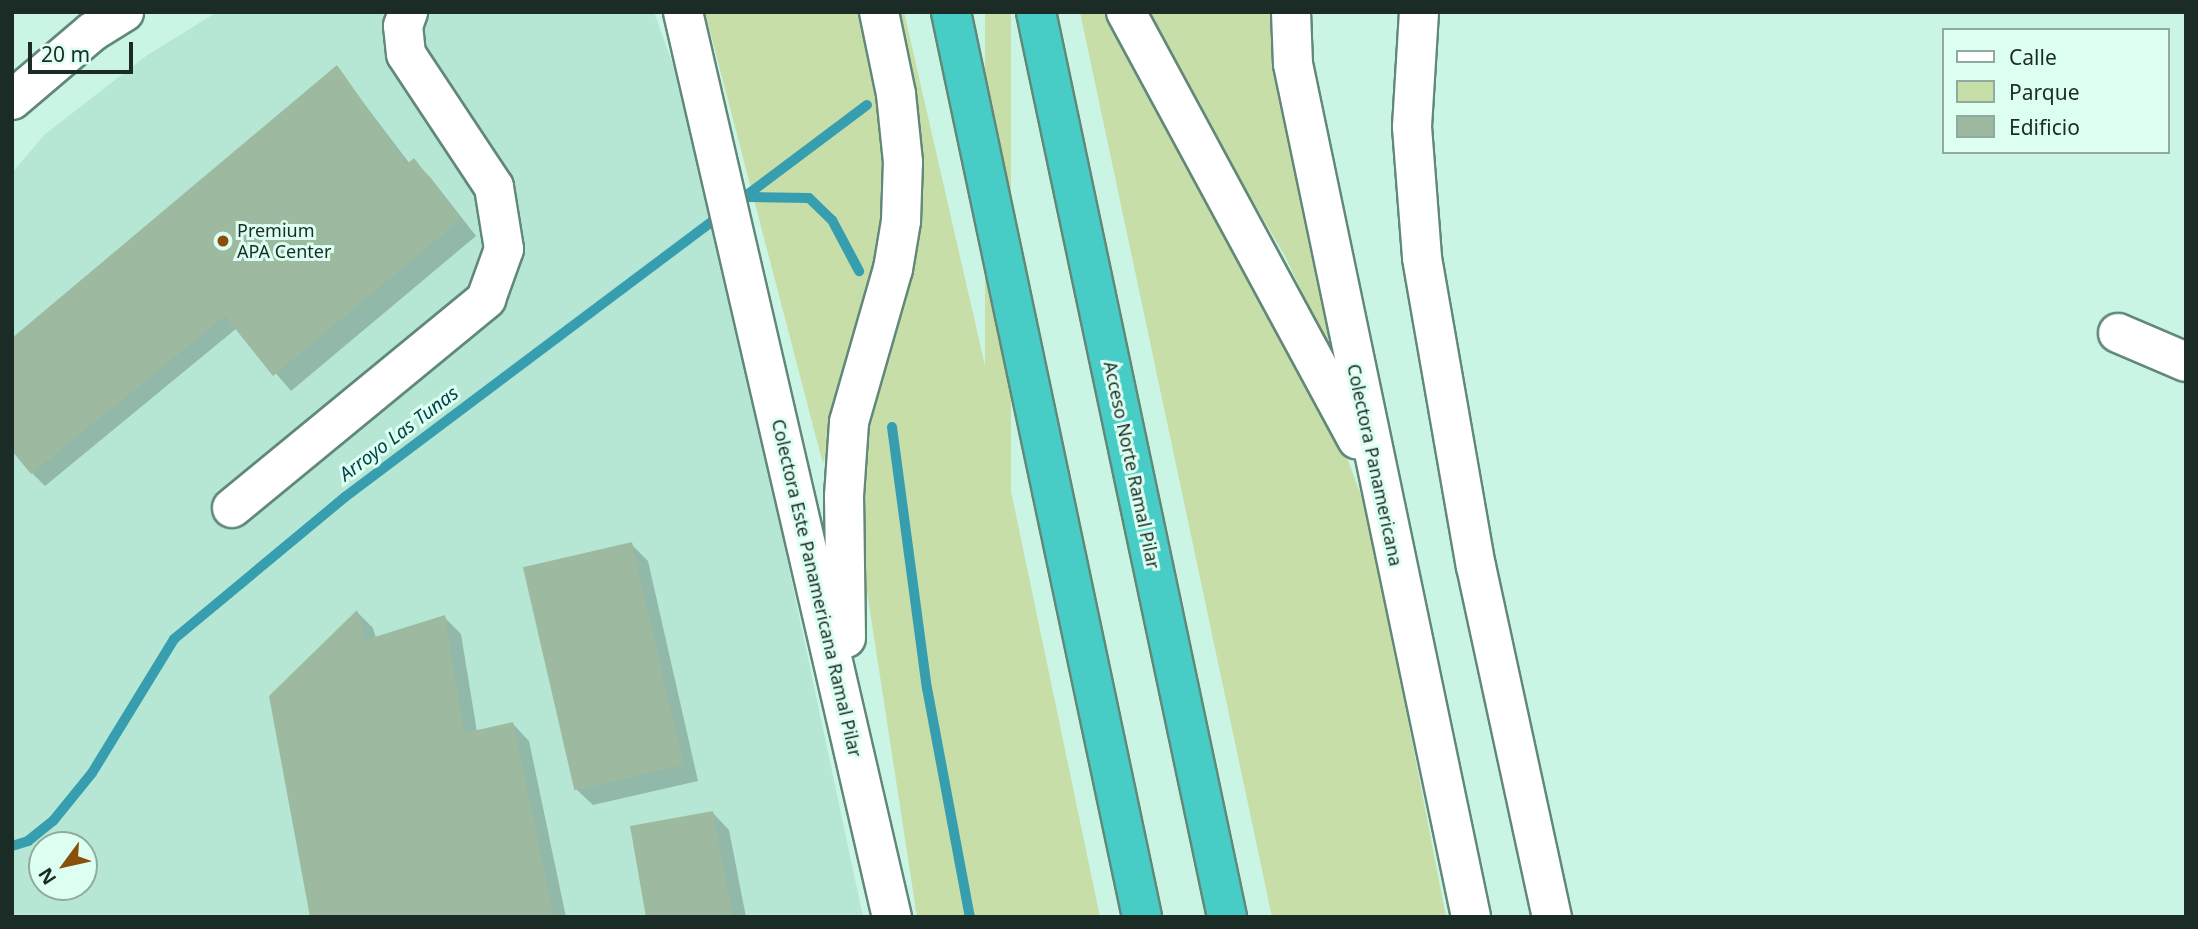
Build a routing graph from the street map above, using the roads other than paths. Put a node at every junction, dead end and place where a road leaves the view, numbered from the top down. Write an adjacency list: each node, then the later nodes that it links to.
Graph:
1 (124, 12): 10 (street)
2 (408, 12): 14 (street)
3 (683, 12): 15 (street, Colectora Este Panamericana Ramal Pilar)
4 (879, 12): 15 (street)
5 (951, 12): 17 (highway)
6 (1036, 12): 18 (highway, Acceso Norte Ramal Pilar)
7 (1126, 12): 13 (street)
8 (1291, 12): 13 (street, Colectora Panamericana)
9 (1419, 12): 20 (street)
10 (12, 100)
11 (2118, 333): 12 (street)
12 (2186, 362)
13 (1377, 479): 19 (street, Colectora Panamericana)
14 (232, 508)
15 (846, 705): 16 (street, Colectora Este Panamericana Ramal Pilar)
16 (892, 917)
17 (1142, 917)
18 (1227, 917)
19 (1471, 917)
20 (1552, 917)

